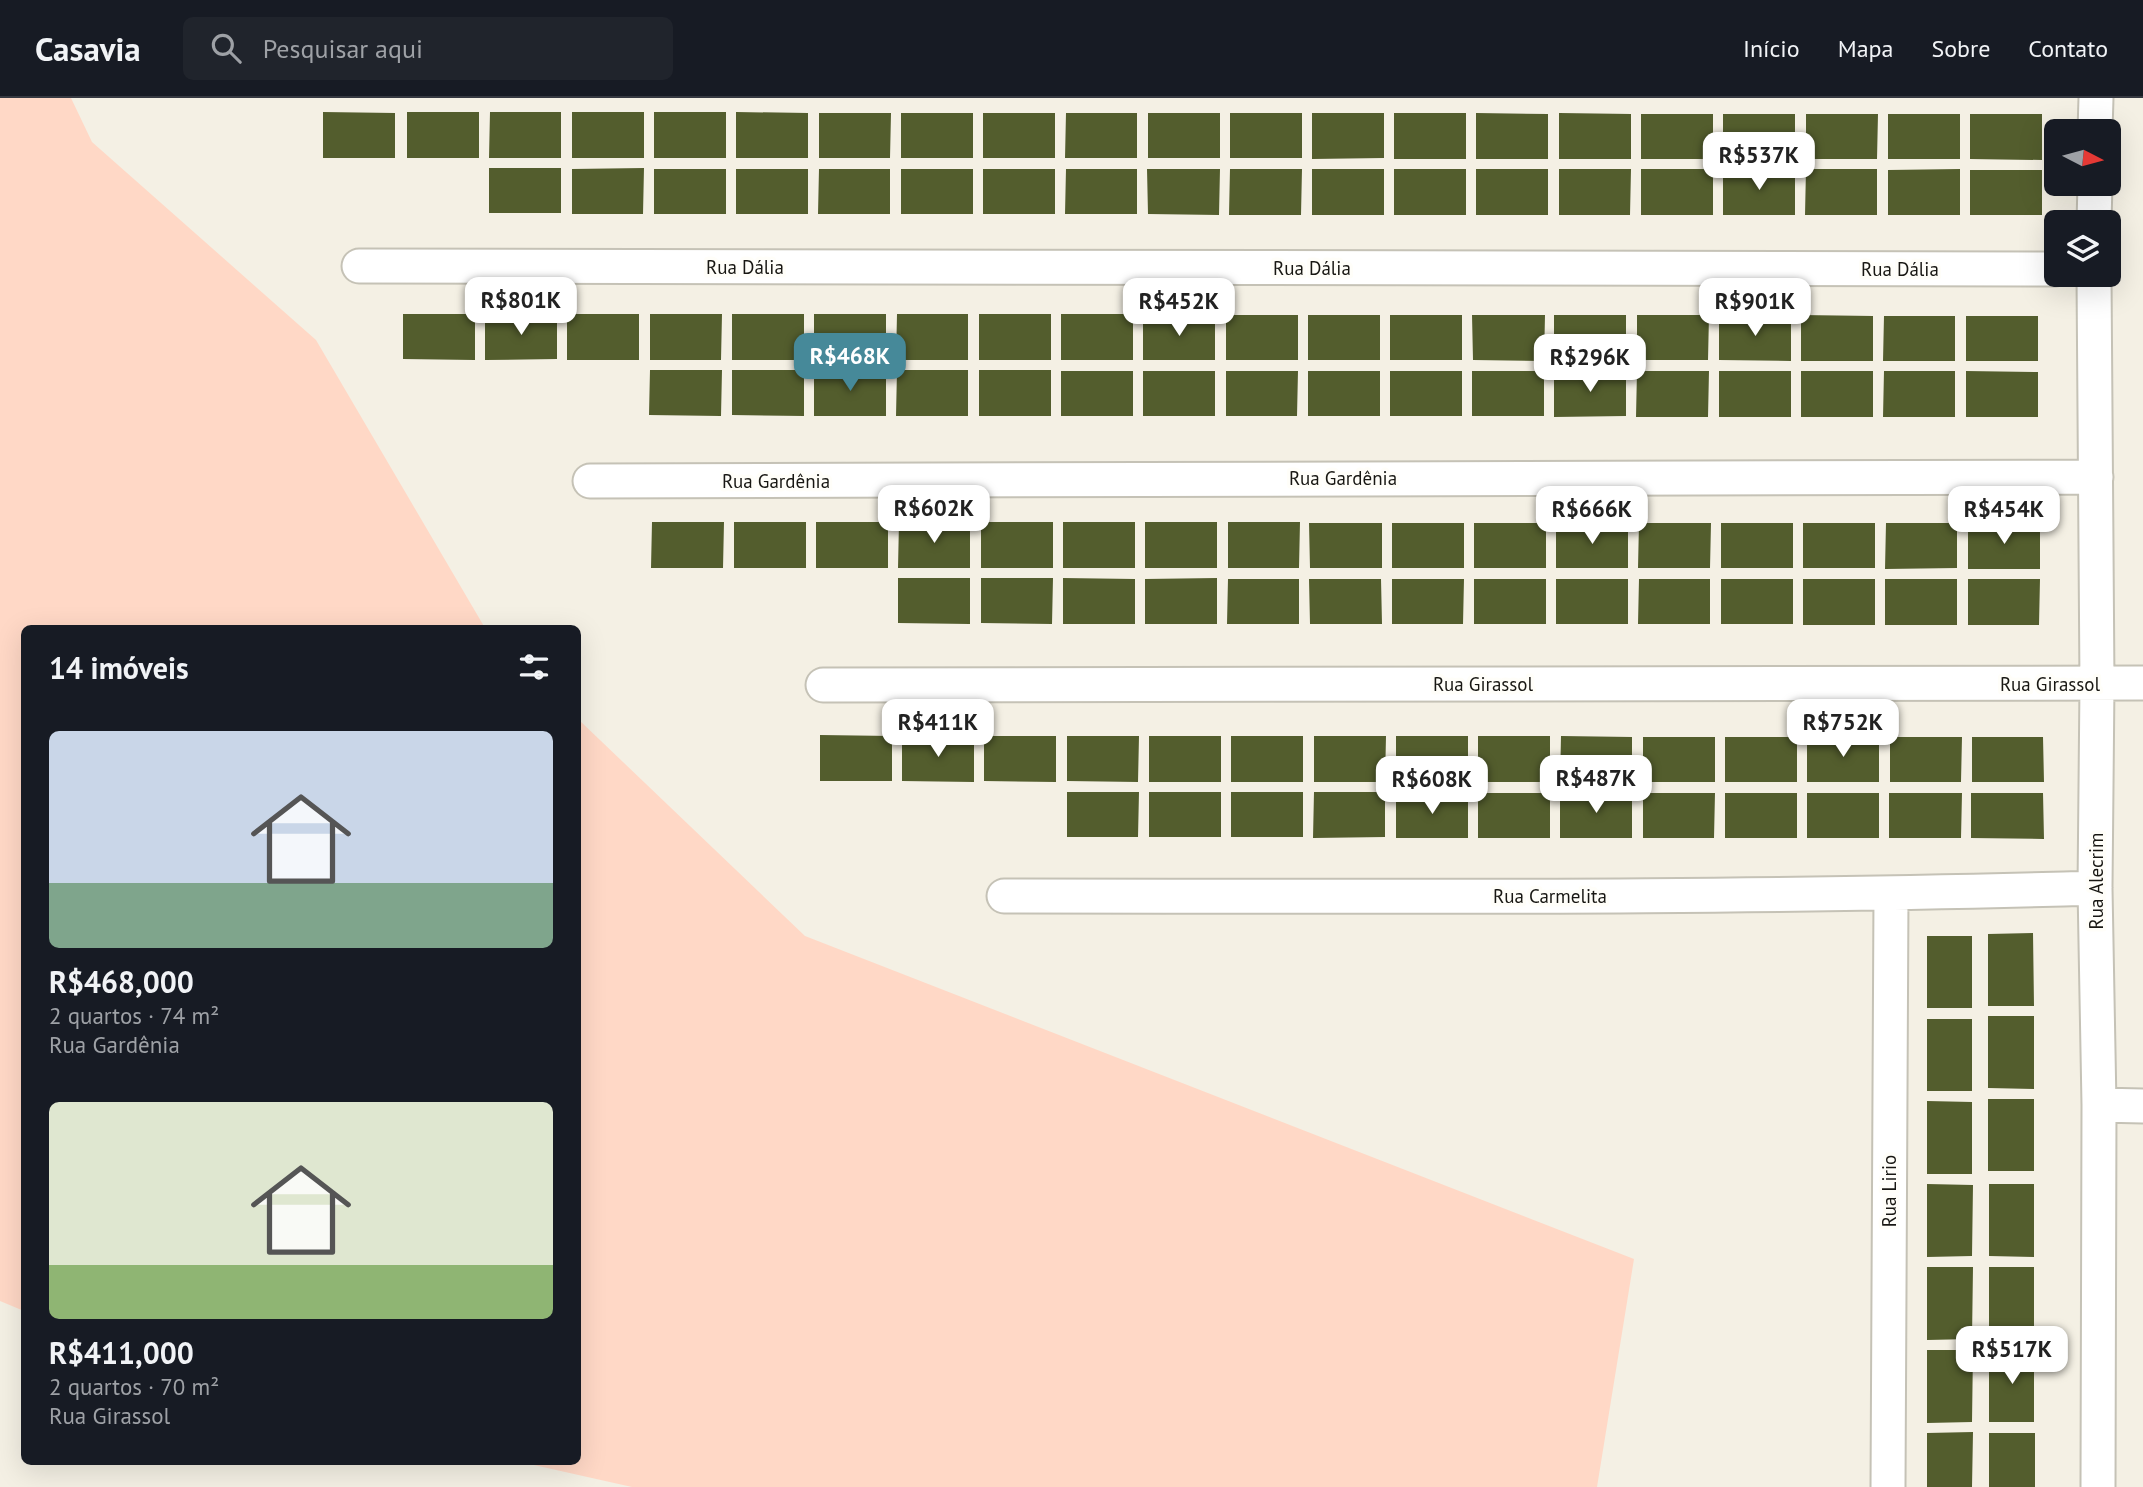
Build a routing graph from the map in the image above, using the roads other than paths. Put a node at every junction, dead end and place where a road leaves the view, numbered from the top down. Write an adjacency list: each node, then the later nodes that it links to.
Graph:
1 (2096, 98): 2 (street)
2 (2095, 119)
3 (359, 266): 4 (street, Rua Dália)
4 (2044, 269)
5 (2094, 287): 6 (street, Rua Alecrim)
6 (2096, 477): 7 (street, Rua Gardênia); 9 (street, Rua Alecrim)
7 (590, 481)
8 (2143, 683): 9 (street, Rua Girassol)
9 (2097, 684): 10 (street, Rua Girassol); 11 (street, Rua Alecrim)
10 (823, 685)
11 (2095, 888): 12 (street, Rua Carmelita); 14 (street, Rua Alecrim)
12 (1891, 894): 13 (street, Rua Carmelita); 16 (street, Rua Lirio)
13 (1004, 896)
14 (2099, 1105): 15 (street); 17 (street, Rua Alecrim)
15 (2143, 1106)
16 (1888, 1487)
17 (2098, 1487)

